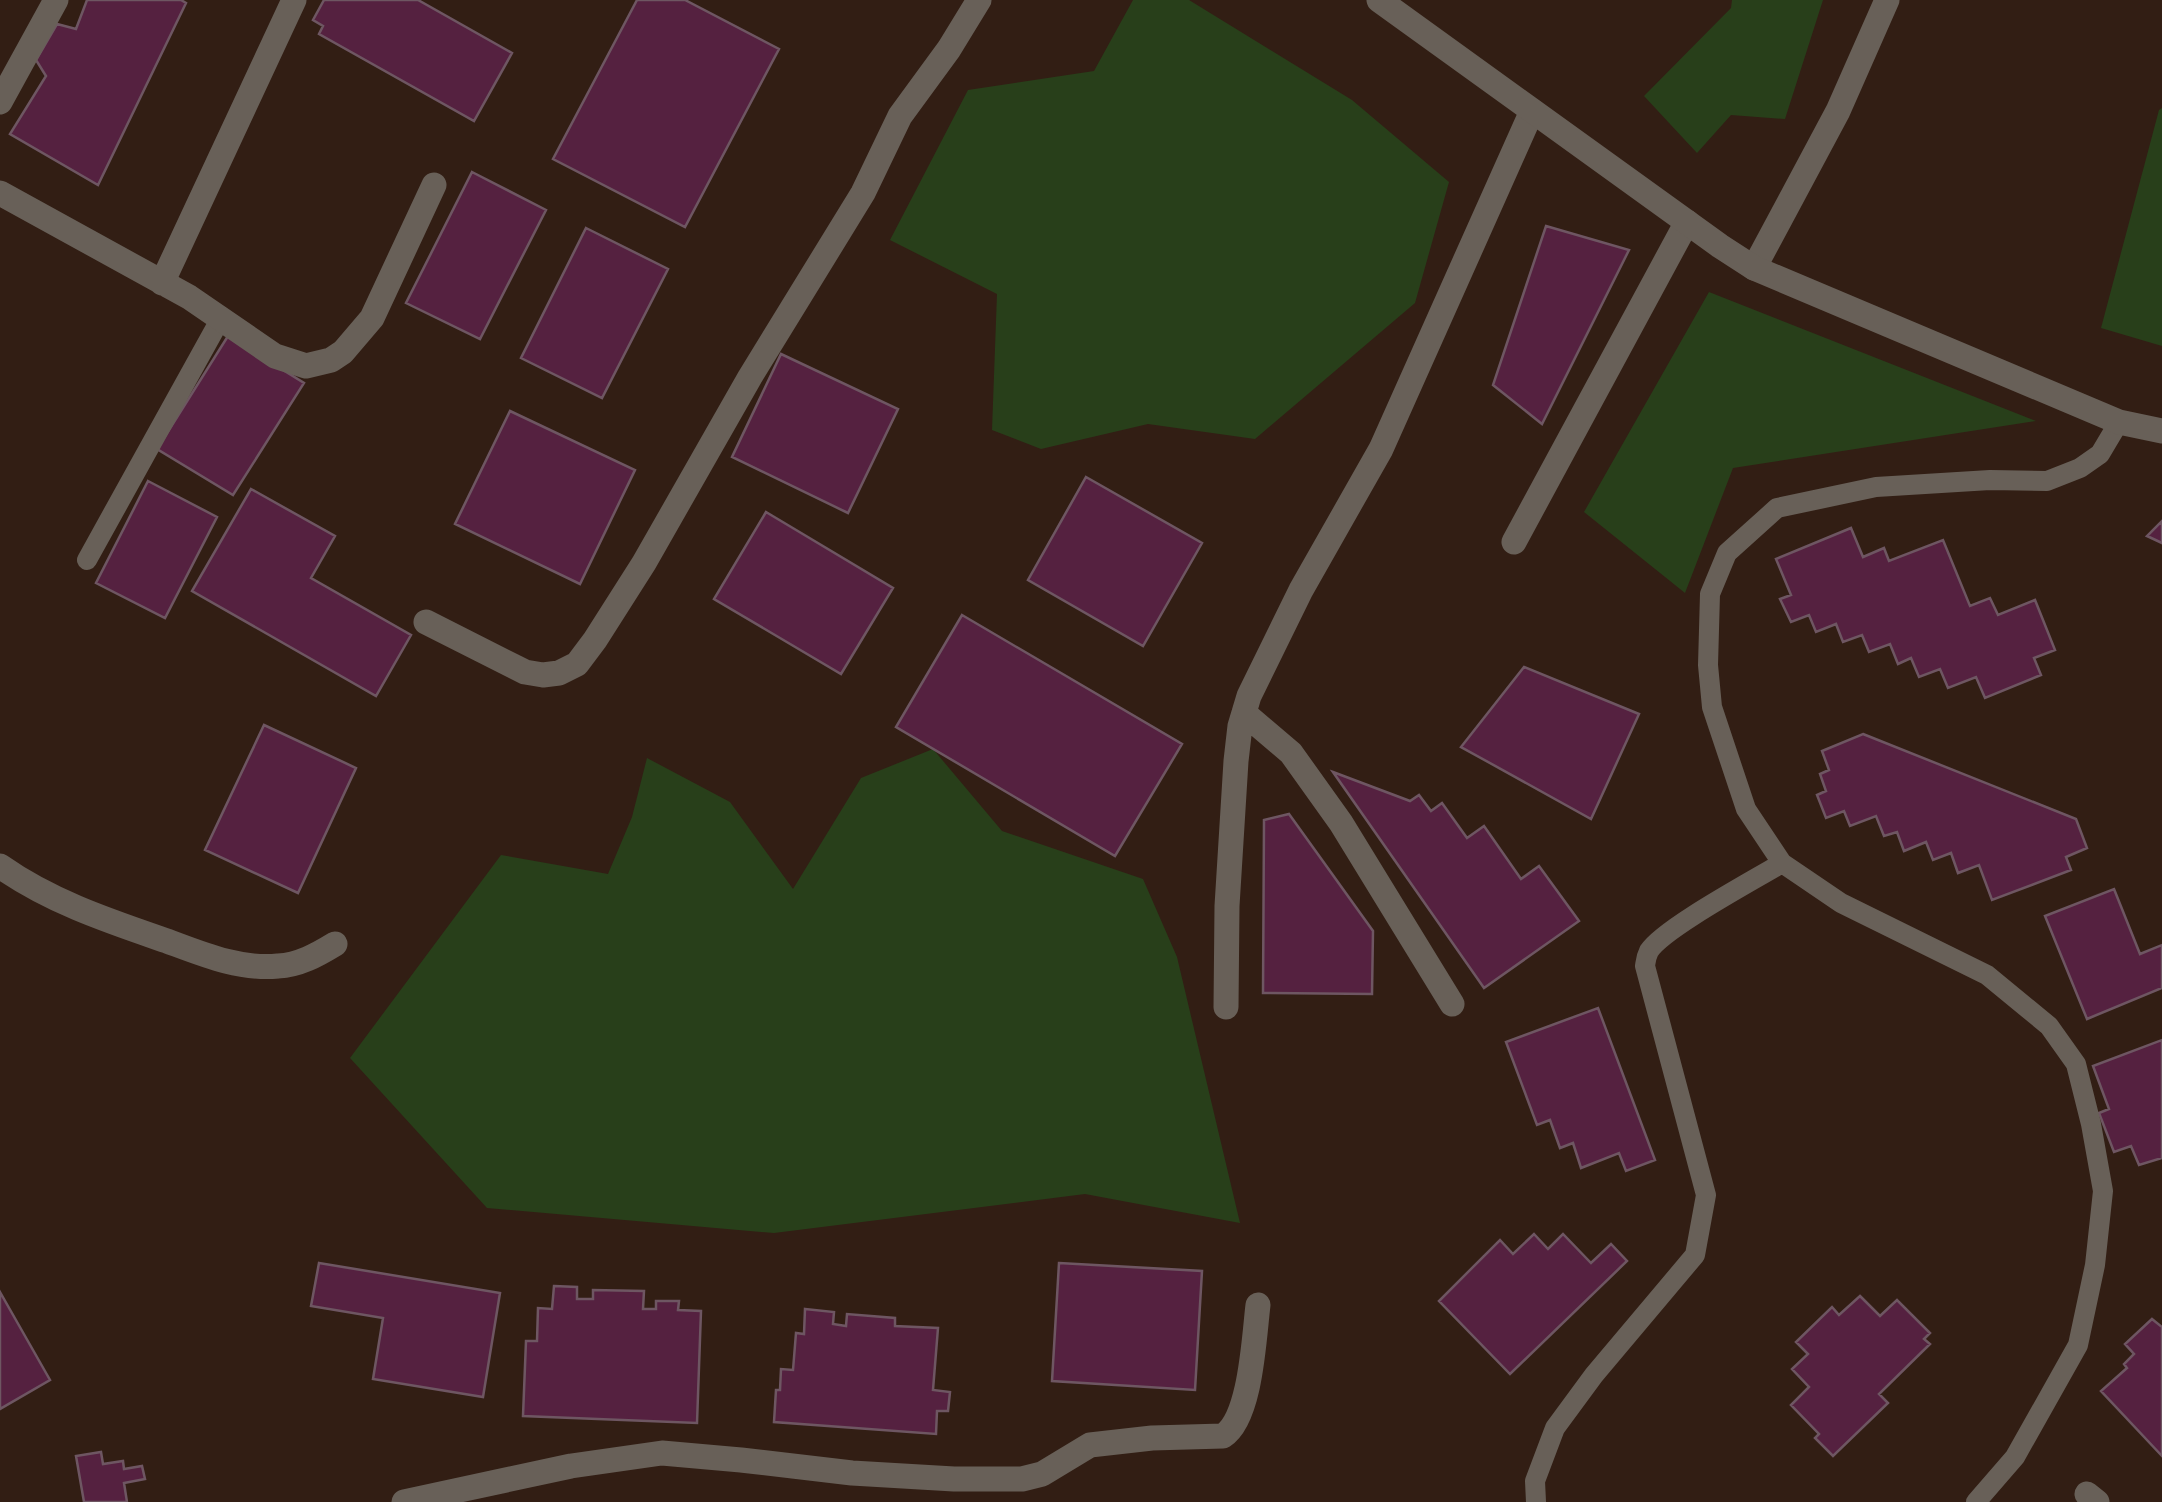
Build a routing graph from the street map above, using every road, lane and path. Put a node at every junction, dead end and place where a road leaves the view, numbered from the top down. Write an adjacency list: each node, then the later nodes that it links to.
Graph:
1 (56, 0): 6 (street)
2 (294, 0): 13 (street)
3 (979, 0): 19 (street)
4 (1378, 0): 8 (street)
5 (1887, 0): 12 (street)
6 (7, 70): 7 (street)
7 (0, 102)
8 (1532, 111): 11 (street); 20 (street)
9 (434, 185): 14 (street)
10 (0, 192): 13 (street)
11 (1688, 222): 12 (street); 17 (street)
12 (1754, 268): 15 (street)
13 (162, 283): 14 (street)
14 (221, 318): 18 (lane)
15 (2119, 422): 16 (street); 21 (lane)
16 (2162, 431)
17 (1514, 542)
18 (87, 560)
19 (426, 622)
20 (1244, 714): 24 (street); 25 (street)
21 (1782, 864): 28 (lane); 29 (lane)
22 (0, 866): 23 (street)
23 (335, 944)
24 (1452, 1004)
25 (1226, 1007)
26 (1258, 1305): 27 (street)
27 (404, 1502)
28 (1536, 1502)
29 (1976, 1502)

